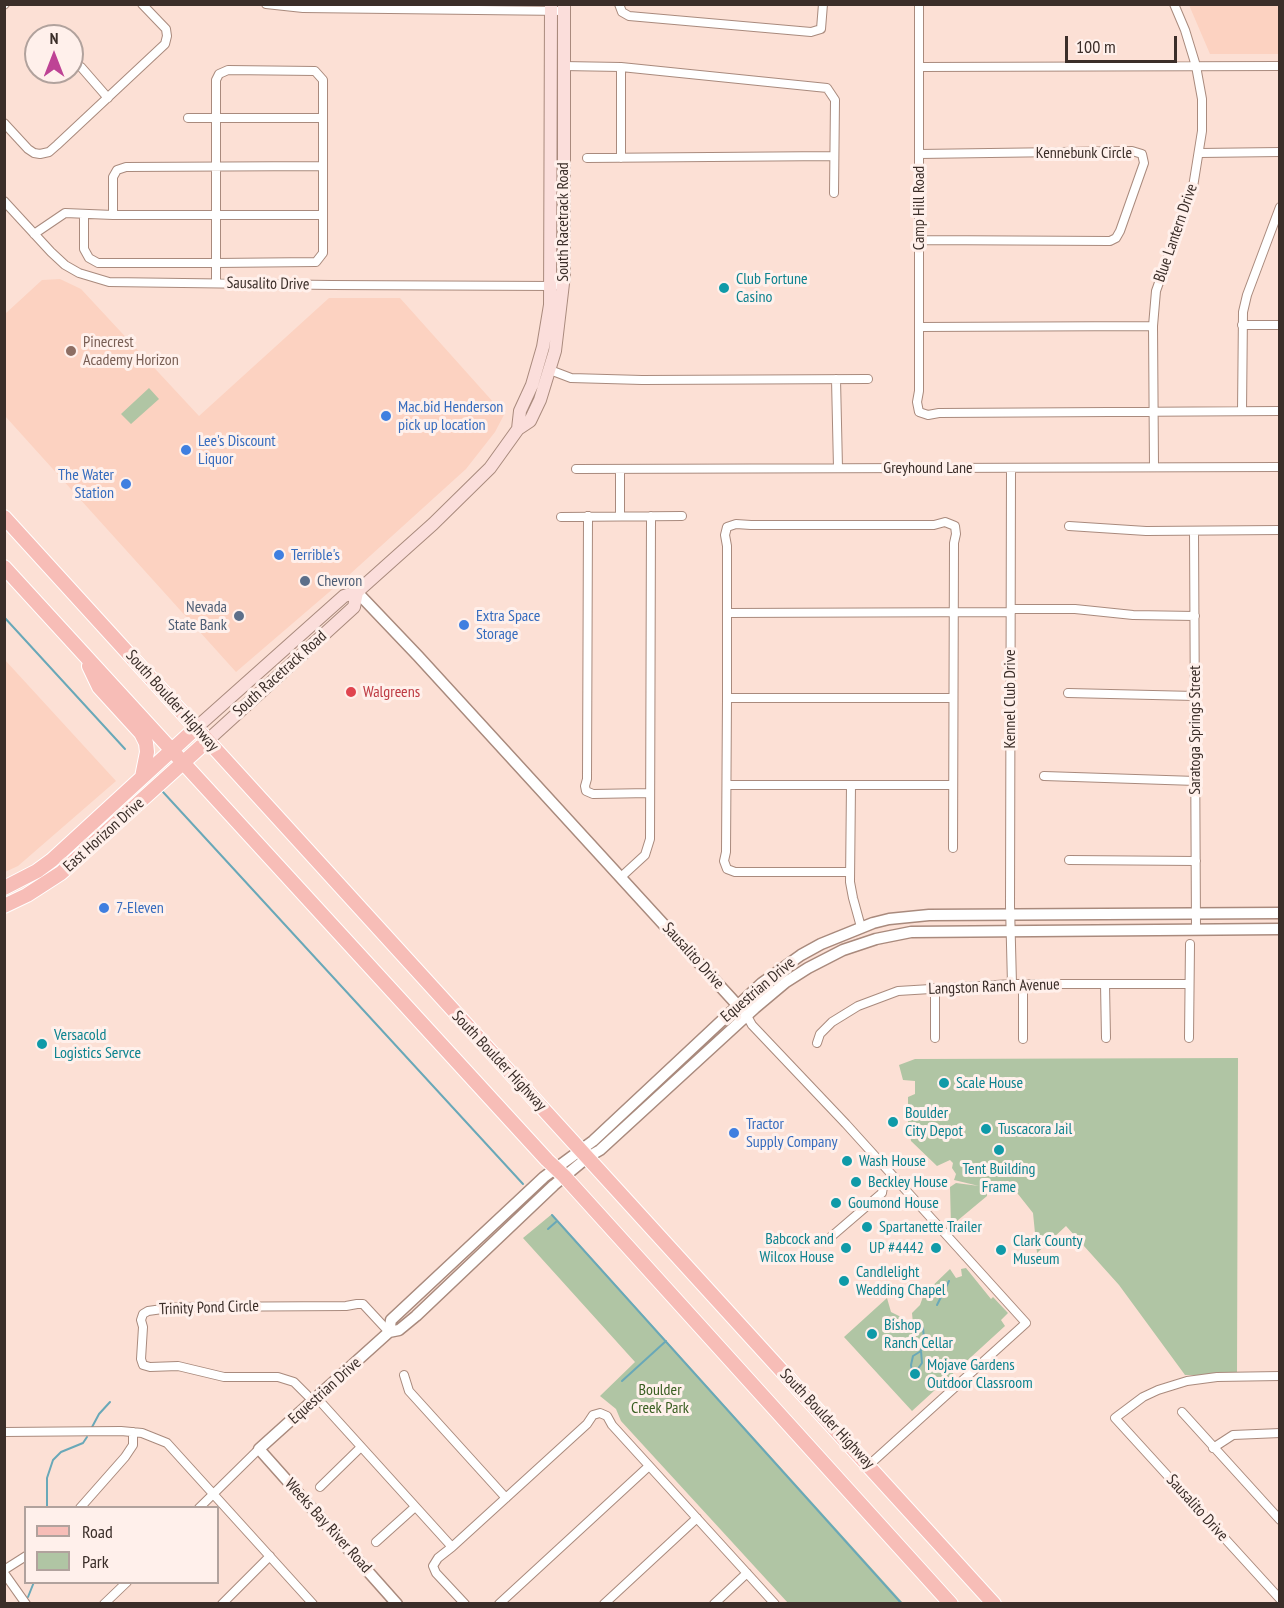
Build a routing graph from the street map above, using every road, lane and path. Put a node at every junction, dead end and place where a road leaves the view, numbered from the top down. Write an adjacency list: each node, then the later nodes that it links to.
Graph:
1 (142, 4): 15 (street)
2 (266, 4): 6 (street)
3 (823, 4): 8 (street)
4 (920, 4): 13 (street, Camp Hill Road)
5 (1174, 4): 10 (street, Blue Lantern Drive)
6 (551, 8): 7 (street); 20 (main road, South Racetrack Road)
7 (564, 8): 9 (main road, South Racetrack Road)
8 (620, 8)
9 (563, 66): 12 (street); 20 (main road, South Racetrack Road)
10 (1196, 66): 11 (street); 13 (street); 22 (street, Blue Lantern Drive)
11 (1280, 66)
12 (621, 67): 24 (street); 26 (street)
13 (919, 67): 23 (street, Camp Hill Road)
14 (84, 70): 15 (street)
15 (108, 98): 19 (street)
16 (188, 118): 17 (street)
17 (216, 118): 18 (street); 18 (street); 28 (street)
18 (323, 118): 27 (street)
19 (4, 123)
20 (557, 146): 40 (main road, South Racetrack Road)
21 (1280, 152): 22 (street)
22 (1200, 153): 43 (street, Blue Lantern Drive)
23 (919, 154): 37 (street, Camp Hill Road); 37 (street, Kennebunk Circle)
24 (834, 156): 26 (street); 29 (street)
25 (587, 158): 26 (street)
26 (621, 158)
27 (323, 166): 28 (street); 33 (street)
28 (216, 167): 34 (street); 35 (street)
29 (834, 193)
30 (4, 201): 36 (street, Sausalito Drive)
31 (1280, 207): 41 (street)
32 (84, 214): 34 (street); 36 (street); 38 (street)
33 (323, 214): 35 (street); 38 (street)
34 (113, 215): 35 (street)
35 (216, 215): 38 (street)
36 (34, 234): 39 (street, Sausalito Drive)
37 (919, 240): 44 (street, Camp Hill Road)
38 (216, 263): 39 (street)
39 (216, 283): 40 (street, Sausalito Drive)
40 (557, 286): 45 (main road, South Racetrack Road); 51 (main road, South Racetrack Road)
41 (1242, 325): 42 (street); 48 (street)
42 (1280, 325)
43 (1153, 326): 44 (street); 50 (street, Blue Lantern Drive)
44 (919, 327): 50 (street, Camp Hill Road)
45 (550, 370): 46 (street); 51 (main road, South Racetrack Road)
46 (836, 379): 47 (street); 54 (street)
47 (868, 379)
48 (1242, 411): 49 (street); 50 (street)
49 (1280, 411)
50 (1154, 412): 52 (street, Blue Lantern Drive)
51 (518, 429): 68 (main road, South Racetrack Road)
52 (1154, 467): 53 (street, Greyhound Lane); 55 (street, Greyhound Lane)
53 (1280, 467)
54 (838, 468): 55 (street, Greyhound Lane); 57 (street, Greyhound Lane)
55 (1011, 468): 69 (street, Kennel Club Drive)
56 (576, 469): 57 (street, Greyhound Lane)
57 (620, 469): 59 (street)
58 (588, 516): 59 (street); 63 (street); 90 (street)
59 (620, 516): 60 (street)
60 (651, 516): 61 (street); 90 (street)
61 (682, 516)
62 (4, 517): 78 (main road, South Boulder Highway)
63 (561, 517)
64 (1069, 526): 66 (street)
65 (1280, 530): 66 (street)
66 (1194, 531): 72 (street, Saratoga Springs Street)
67 (4, 567): 73 (main road, South Boulder Highway)
68 (357, 592): 78 (main road, South Racetrack Road); 80 (main road, South Racetrack Road); 96 (street, Sausalito Drive)
69 (1011, 610): 71 (street); 72 (street); 101 (street, Kennel Club Drive)
70 (727, 612): 71 (street); 71 (street); 76 (street)
71 (953, 612): 77 (street)
72 (1195, 616): 75 (street, Saratoga Springs Street)
73 (81, 651): 81 (main road, South Boulder Highway); 85 (main road)
74 (1068, 693): 75 (street)
75 (1195, 696): 86 (street, Saratoga Springs Street)
76 (727, 698): 77 (street); 87 (street)
77 (953, 698): 89 (street)
78 (196, 728): 79 (main road, South Racetrack Road); 80 (main road, South Boulder Highway)
79 (184, 739): 81 (main road, East Horizon Drive)
80 (207, 741): 82 (main road, South Racetrack Road); 120 (main road, South Boulder Highway)
81 (172, 750): 83 (main road, South Boulder Highway); 85 (main road, East Horizon Drive)
82 (195, 752): 83 (main road, East Horizon Drive)
83 (183, 763): 97 (main road, East Horizon Drive); 121 (main road, South Boulder Highway)
84 (1044, 776): 86 (street)
85 (142, 777): 94 (main road, East Horizon Drive)
86 (1196, 781): 93 (street, Saratoga Springs Street)
87 (726, 785): 88 (street); 95 (street)
88 (851, 785): 89 (street); 95 (street)
89 (953, 785): 91 (street)
90 (650, 793): 96 (street)
91 (953, 848)
92 (1069, 860): 93 (street)
93 (1196, 861): 102 (street, Saratoga Springs Street)
94 (37, 871): 97 (main road); 98 (main road, East Horizon Drive)
95 (850, 872): 103 (street)
96 (621, 877): 113 (street, Sausalito Drive)
97 (39, 887): 99 (main road, East Horizon Drive)
98 (4, 888)
99 (4, 906)
100 (1280, 913): 102 (street, Equestrian Drive)
101 (1010, 914): 102 (street, Equestrian Drive); 103 (street, Equestrian Drive); 106 (street, Kennel Club Drive)
102 (1196, 914): 104 (street, Saratoga Springs Street)
103 (861, 927): 113 (street, Equestrian Drive)
104 (1196, 929): 105 (street, Equestrian Drive); 106 (street, Equestrian Drive)
105 (1280, 929)
106 (1011, 930): 108 (street, Kennel Club Drive); 114 (street, Equestrian Drive)
107 (1190, 944): 111 (street)
108 (1012, 984): 109 (street, Langston Ranch Avenue); 112 (street, Langston Ranch Avenue)
109 (1023, 984): 110 (street, Langston Ranch Avenue); 118 (street)
110 (1105, 984): 111 (street, Langston Ranch Avenue); 116 (street)
111 (1189, 984): 117 (street)
112 (935, 988): 115 (street); 119 (street, Langston Ranch Avenue)
113 (738, 1005): 114 (street, Sausalito Drive); 120 (street, Equestrian Drive)
114 (747, 1016): 120 (street, Equestrian Drive); 122 (street, Sausalito Drive)
115 (935, 1038)
116 (1106, 1038)
117 (1189, 1038)
118 (1023, 1040)
119 (817, 1043)
120 (584, 1154): 121 (street, Equestrian Drive); 135 (main road, South Boulder Highway)
121 (560, 1172): 124 (street, Equestrian Drive); 163 (main road, South Boulder Highway)
122 (896, 1180): 123 (street); 135 (street, Sausalito Drive)
123 (825, 1242)
124 (389, 1332): 127 (street, Equestrian Drive); 127 (street, Trinity Pond Circle)
125 (404, 1375): 139 (street)
126 (1280, 1376): 152 (street, Sausalito Drive)
127 (316, 1400): 132 (street); 134 (street, Equestrian Drive)
128 (1182, 1412): 133 (street)
129 (4, 1432): 130 (street)
130 (133, 1432): 138 (street); 140 (street)
131 (1280, 1433): 133 (street)
132 (361, 1447): 137 (street); 142 (street)
133 (1213, 1448): 144 (street)
134 (259, 1449): 138 (street); 157 (street, Weeks Bay River Road)
135 (869, 1465): 164 (main road, South Boulder Highway)
136 (649, 1466): 139 (street); 143 (street); 159 (street)
137 (320, 1487)
138 (214, 1495): 141 (street); 147 (street)
139 (506, 1498): 146 (street)
140 (82, 1506)
141 (201, 1506)
142 (415, 1507): 145 (street); 146 (street)
143 (697, 1518): 150 (street); 160 (street)
144 (1280, 1520)
145 (376, 1542)
146 (452, 1547): 158 (street)
147 (270, 1556): 155 (street); 156 (street)
148 (24, 1557): 149 (street)
149 (4, 1571): 153 (street)
150 (747, 1573): 161 (street); 162 (street)
151 (125, 1584): 154 (street)
152 (1280, 1599)
153 (26, 1604)
154 (104, 1604)
155 (222, 1604)
156 (314, 1604)
157 (397, 1604)
158 (465, 1604)
159 (499, 1604)
160 (604, 1604)
161 (714, 1604)
162 (775, 1604)
163 (951, 1604)
164 (994, 1604)

